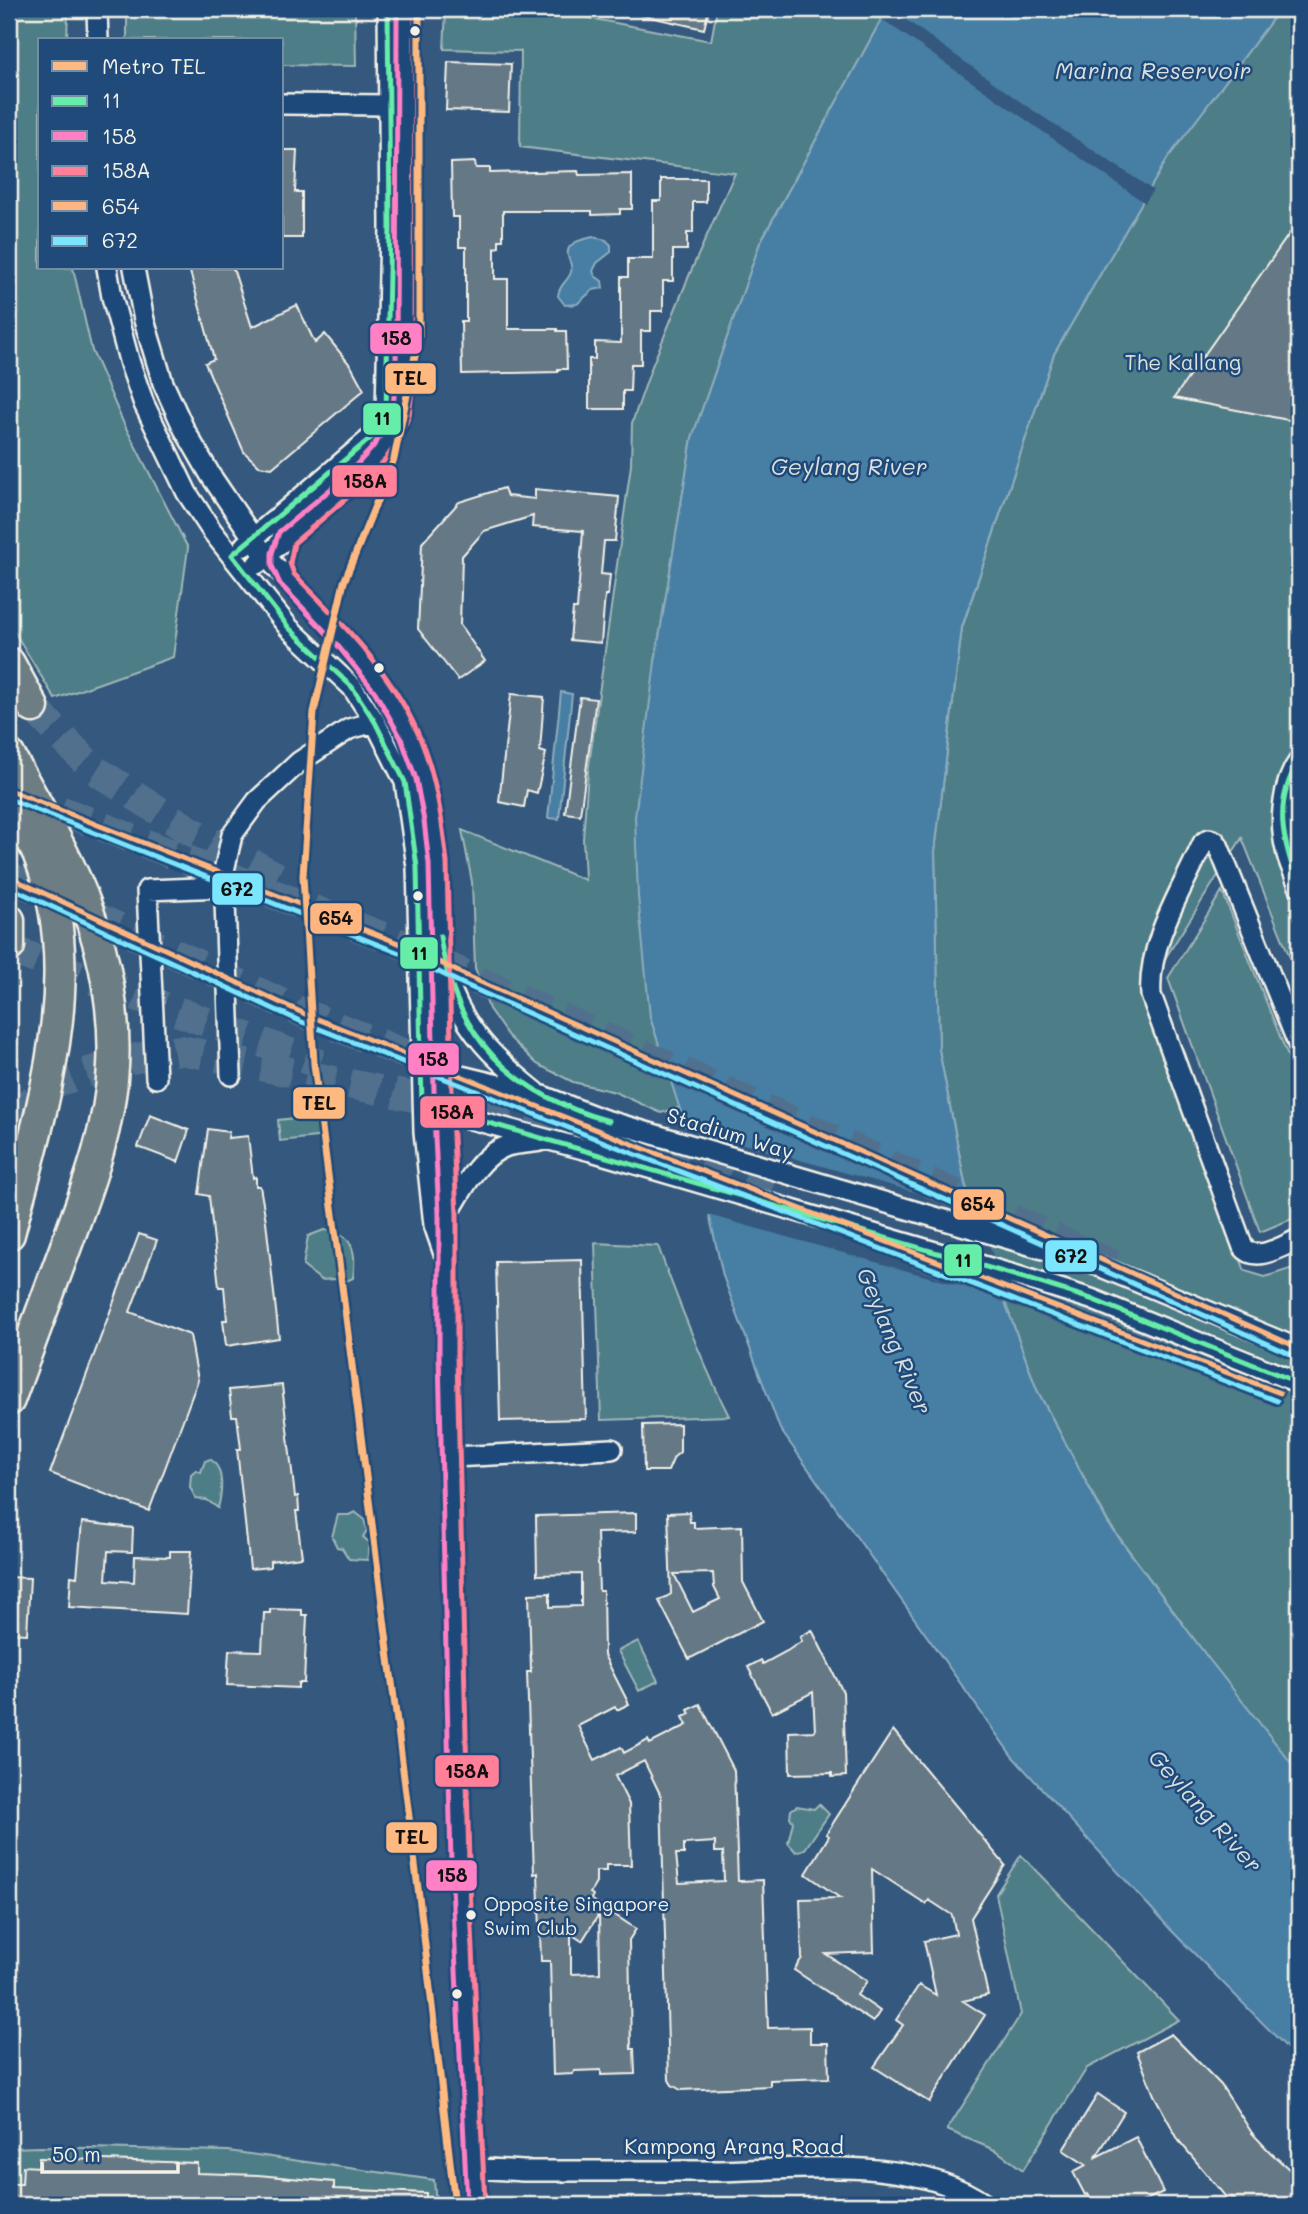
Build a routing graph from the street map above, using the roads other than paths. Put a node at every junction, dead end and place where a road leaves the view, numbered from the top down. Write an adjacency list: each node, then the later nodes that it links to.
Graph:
1 (97, 9): 4 (street)
2 (388, 9): 7 (street)
3 (405, 9): 5 (street)
4 (98, 38)
5 (404, 90): 7 (street); 10 (street)
6 (284, 104): 7 (street)
7 (388, 105): 10 (street)
8 (107, 270): 13 (street)
9 (134, 270): 11 (street)
10 (378, 442): 11 (street); 12 (street)
11 (253, 538): 13 (street); 14 (street)
12 (286, 538): 14 (street); 16 (street)
13 (232, 555): 15 (street)
14 (265, 557): 15 (street); 16 (street)
15 (246, 573): 19 (street)
16 (287, 579): 27 (street)
17 (9, 663): 18 (highway)
18 (33, 707)
19 (374, 722): 24 (street); 29 (street)
20 (9, 755): 43 (highway)
21 (1299, 761): 23 (street)
22 (9, 802): 38 (highway)
23 (1299, 886)
24 (225, 887): 31 (street); 32 (street)
25 (9, 920): 26 (highway)
26 (9, 946)
27 (442, 960): 30 (street); 33 (street)
28 (1299, 1046): 39 (street)
29 (423, 1066): 30 (street, Stadium Way); 34 (street)
30 (444, 1072): 33 (street, Stadium Way); 35 (street)
31 (231, 1075)
32 (156, 1078)
33 (540, 1095): 41 (street, Stadium Way)
34 (422, 1107): 35 (street); 40 (street)
35 (443, 1110): 36 (street); 37 (street)
36 (548, 1140): 37 (street); 42 (street, bridge)
37 (448, 1214): 40 (street)
38 (9, 1234)
39 (1299, 1239)
40 (447, 1263): 45 (street)
41 (1299, 1349)
42 (1299, 1383)
43 (9, 1400)
44 (612, 1449): 45 (street)
45 (452, 1457): 46 (street)
46 (475, 2168): 47 (street); 48 (street, Kampong Arang Road)
47 (476, 2205)
48 (986, 2205)

